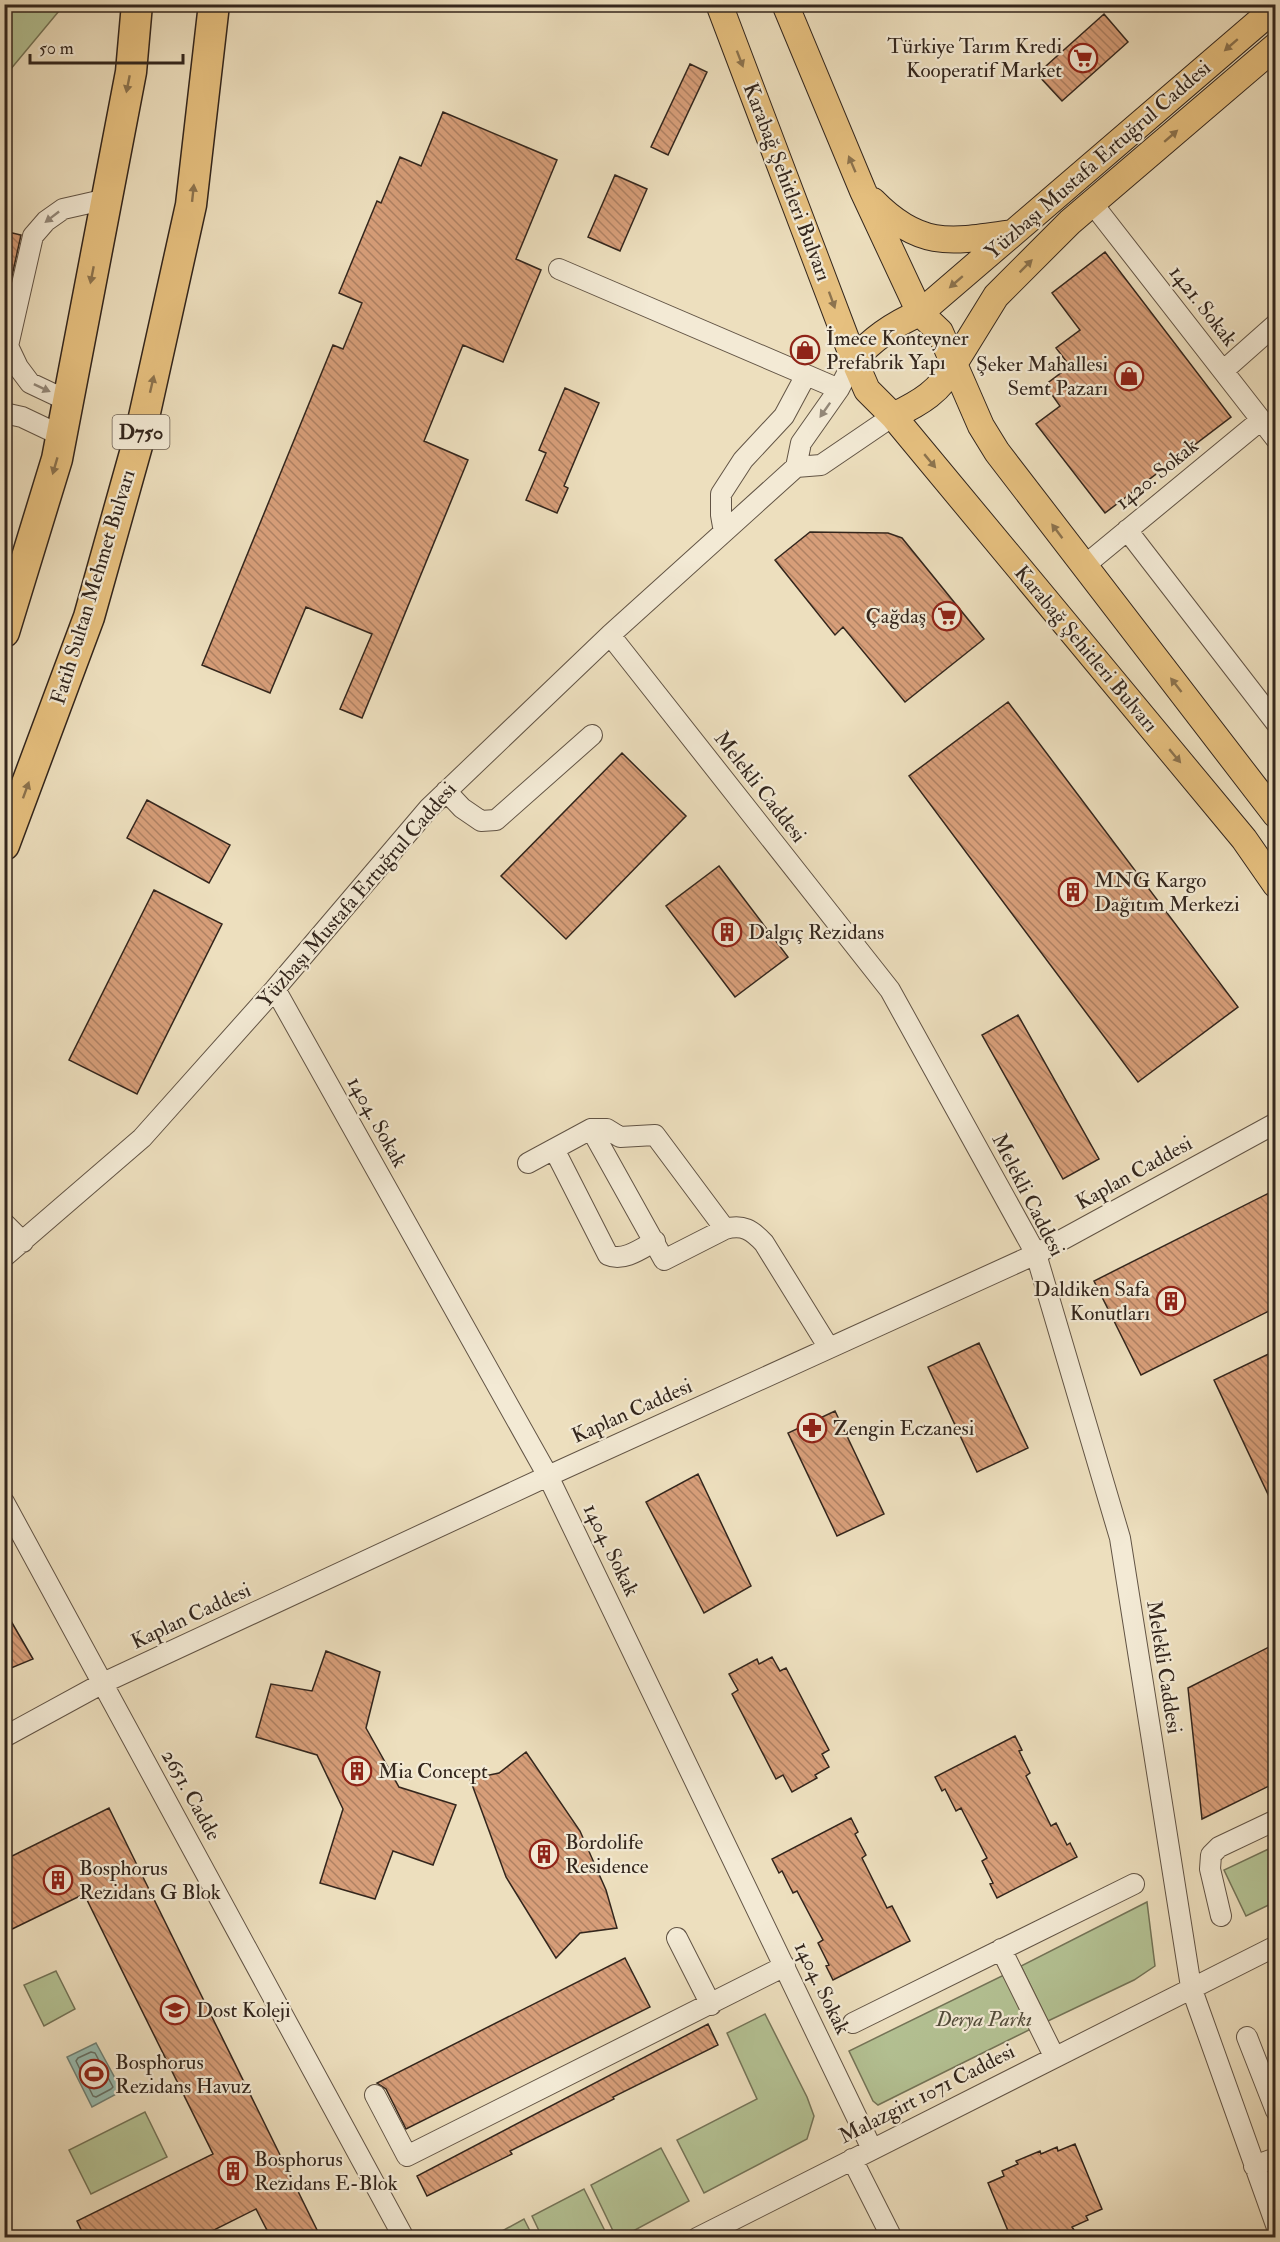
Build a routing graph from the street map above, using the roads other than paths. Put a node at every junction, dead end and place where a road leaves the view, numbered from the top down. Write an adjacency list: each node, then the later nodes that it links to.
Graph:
1 (137, 4): 8 (highway, one-way to 8)
2 (214, 4): 35 (highway, Fatih Sultan Mehmet Bulvarı / D750, one-way to 2)
3 (719, 4): 14 (main road, Karabağ Şehitleri Bulvarı, one-way to 14)
4 (785, 4): 7 (main road, one-way to 4)
5 (1275, 7): 10 (main road, Yüzbaşı Mustafa Ertuğrul Caddesi, one-way to 10)
6 (1275, 46): 9 (main road, Yüzbaşı Mustafa Ertuğrul Caddesi, one-way to 6)
7 (863, 191): 10 (main road); 12 (main road)
8 (106, 199): 19 (highway, one-way to 19); 19 (street, one-way to 19)
9 (1092, 203): 15 (main road, Yüzbaşı Mustafa Ertuğrul Caddesi, one-way to 9); 16 (street, 1421. Sokak)
10 (1012, 233): 12 (main road, Yüzbaşı Mustafa Ertuğrul Caddesi, one-way to 12)
11 (559, 269): 17 (street)
12 (920, 313): 14 (main road); 15 (main road)
13 (1275, 324): 16 (street)
14 (854, 360): 18 (street); 21 (main road, Karabağ Şehitleri Bulvarı)
15 (954, 363): 21 (main road); 28 (main road, one-way to 15)
16 (1223, 371): 22 (street, 1421. Sokak)
17 (806, 375): 18 (street); 27 (street)
18 (839, 389): 25 (street, one-way to 25)
19 (68, 401): 23 (highway)
20 (4, 413): 23 (street)
21 (893, 416): 25 (street); 36 (main road, Karabağ Şehitleri Bulvarı, one-way to 36)
22 (1261, 420): 24 (street, 1421. Sokak); 26 (street, 1420. Sokak)
23 (62, 436): 29 (highway, one-way to 29)
24 (1275, 439)
25 (796, 467): 27 (street, Yüzbaşı Mustafa Ertuğrul Caddesi)
26 (1127, 530): 28 (street, 1420. Sokak); 31 (street)
27 (724, 532): 30 (street, Yüzbaşı Mustafa Ertuğrul Caddesi)
28 (1084, 566): 34 (main road, one-way to 28)
29 (7, 618)
30 (610, 635): 33 (street, Yüzbaşı Mustafa Ertuğrul Caddesi); 46 (street, Melekli Caddesi)
31 (1275, 723)
32 (592, 735): 33 (street)
33 (446, 791): 37 (street, Yüzbaşı Mustafa Ertuğrul Caddesi)
34 (1275, 815)
35 (4, 845)
36 (1275, 885)
37 (275, 989): 45 (street, Yüzbaşı Mustafa Ertuğrul Caddesi); 49 (street, 1404. Sokak)
38 (1275, 1123): 46 (street, Kaplan Caddesi)
39 (591, 1128): 40 (street); 43 (street); 44 (street)
40 (554, 1149): 41 (street); 44 (street)
41 (528, 1163)
42 (4, 1223): 45 (street)
43 (725, 1229): 44 (street); 48 (street)
44 (655, 1241)
45 (23, 1242): 47 (street, Yüzbaşı Mustafa Ertuğrul Caddesi)
46 (1036, 1254): 48 (street, Kaplan Caddesi); 60 (street, Melekli Caddesi)
47 (4, 1257)
48 (829, 1348): 49 (street, Kaplan Caddesi)
49 (548, 1476): 51 (street, Kaplan Caddesi); 59 (street, 1404. Sokak)
50 (4, 1502): 51 (street, 2651. Cadde)
51 (103, 1683): 52 (street, Kaplan Caddesi); 72 (street, 2651. Cadde)
52 (4, 1737)
53 (1275, 1820): 55 (street)
54 (1134, 1884): 58 (street)
55 (1221, 1916)
56 (677, 1938): 61 (street)
57 (1275, 1946): 60 (street, Malazgirt 1071 Caddesi)
58 (1001, 1949): 62 (street); 64 (street)
59 (785, 1966): 61 (street); 67 (street, 1404. Sokak)
60 (1191, 1987): 64 (street, Malazgirt 1071 Caddesi); 70 (street, Melekli Caddesi)
61 (711, 2005): 65 (street)
62 (853, 2023)
63 (1247, 2037): 66 (street)
64 (1054, 2056): 67 (street, Malazgirt 1071 Caddesi)
65 (375, 2095)
66 (1275, 2111)
67 (872, 2148): 69 (street, Malazgirt 1071 Caddesi)
68 (1275, 2158): 70 (street)
69 (852, 2159): 73 (street, Malazgirt 1071 Caddesi); 74 (street)
70 (1254, 2166): 71 (street, Melekli Caddesi)
71 (1275, 2225)
72 (404, 2238)
73 (698, 2238)
74 (892, 2238)

